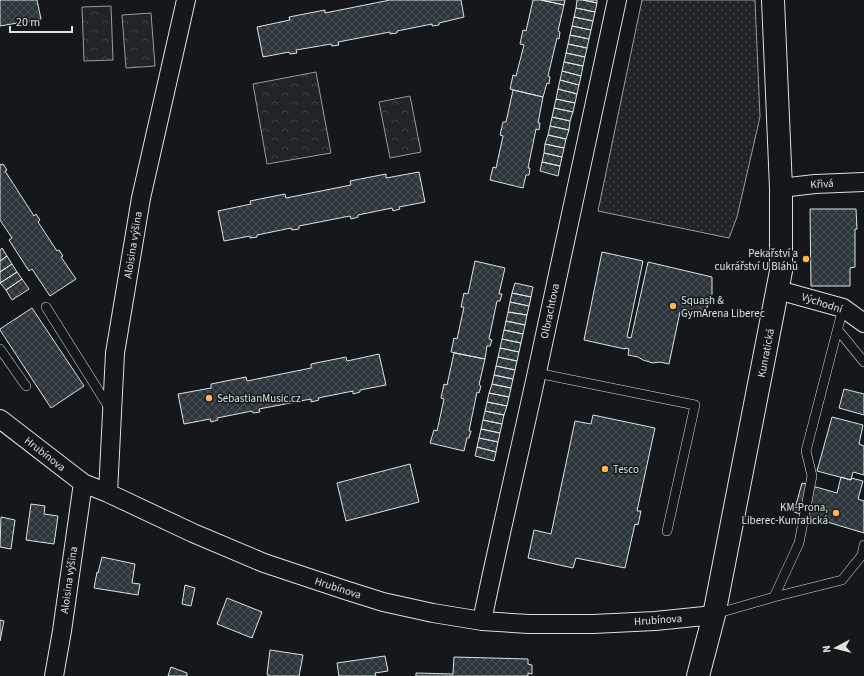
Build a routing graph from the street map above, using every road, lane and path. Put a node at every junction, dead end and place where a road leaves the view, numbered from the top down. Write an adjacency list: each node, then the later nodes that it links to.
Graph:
1 (186, 0): 15 (street, Aloisina výšina)
2 (617, 0): 13 (street, Olbrachtova)
3 (773, 0): 5 (street, Kunratická)
4 (864, 182): 5 (street, Křivá)
5 (781, 188): 6 (street, Kunratická)
6 (778, 290): 8 (street, Východní); 22 (street, Kunratická)
7 (46, 306): 15 (lane)
8 (843, 308): 9 (street, Východní); 10 (lane)
9 (864, 323)
10 (838, 330): 12 (lane); 21 (lane)
11 (0, 349): 14 (lane)
12 (864, 362)
13 (537, 373): 19 (lane); 23 (street, Olbrachtova)
14 (26, 386)
15 (112, 413): 18 (street, Aloisina výšina)
16 (0, 419): 17 (street, Hrubínova)
17 (83, 483): 18 (street, Hrubínova); 24 (street, Aloisina výšina)
18 (108, 493): 23 (street, Hrubínova)
19 (667, 531)
20 (864, 545): 21 (lane)
21 (774, 598): 22 (lane)
22 (714, 615): 23 (street, Hrubínova); 25 (street, Kunratická)
23 (482, 621)
24 (54, 676)
25 (698, 676)

